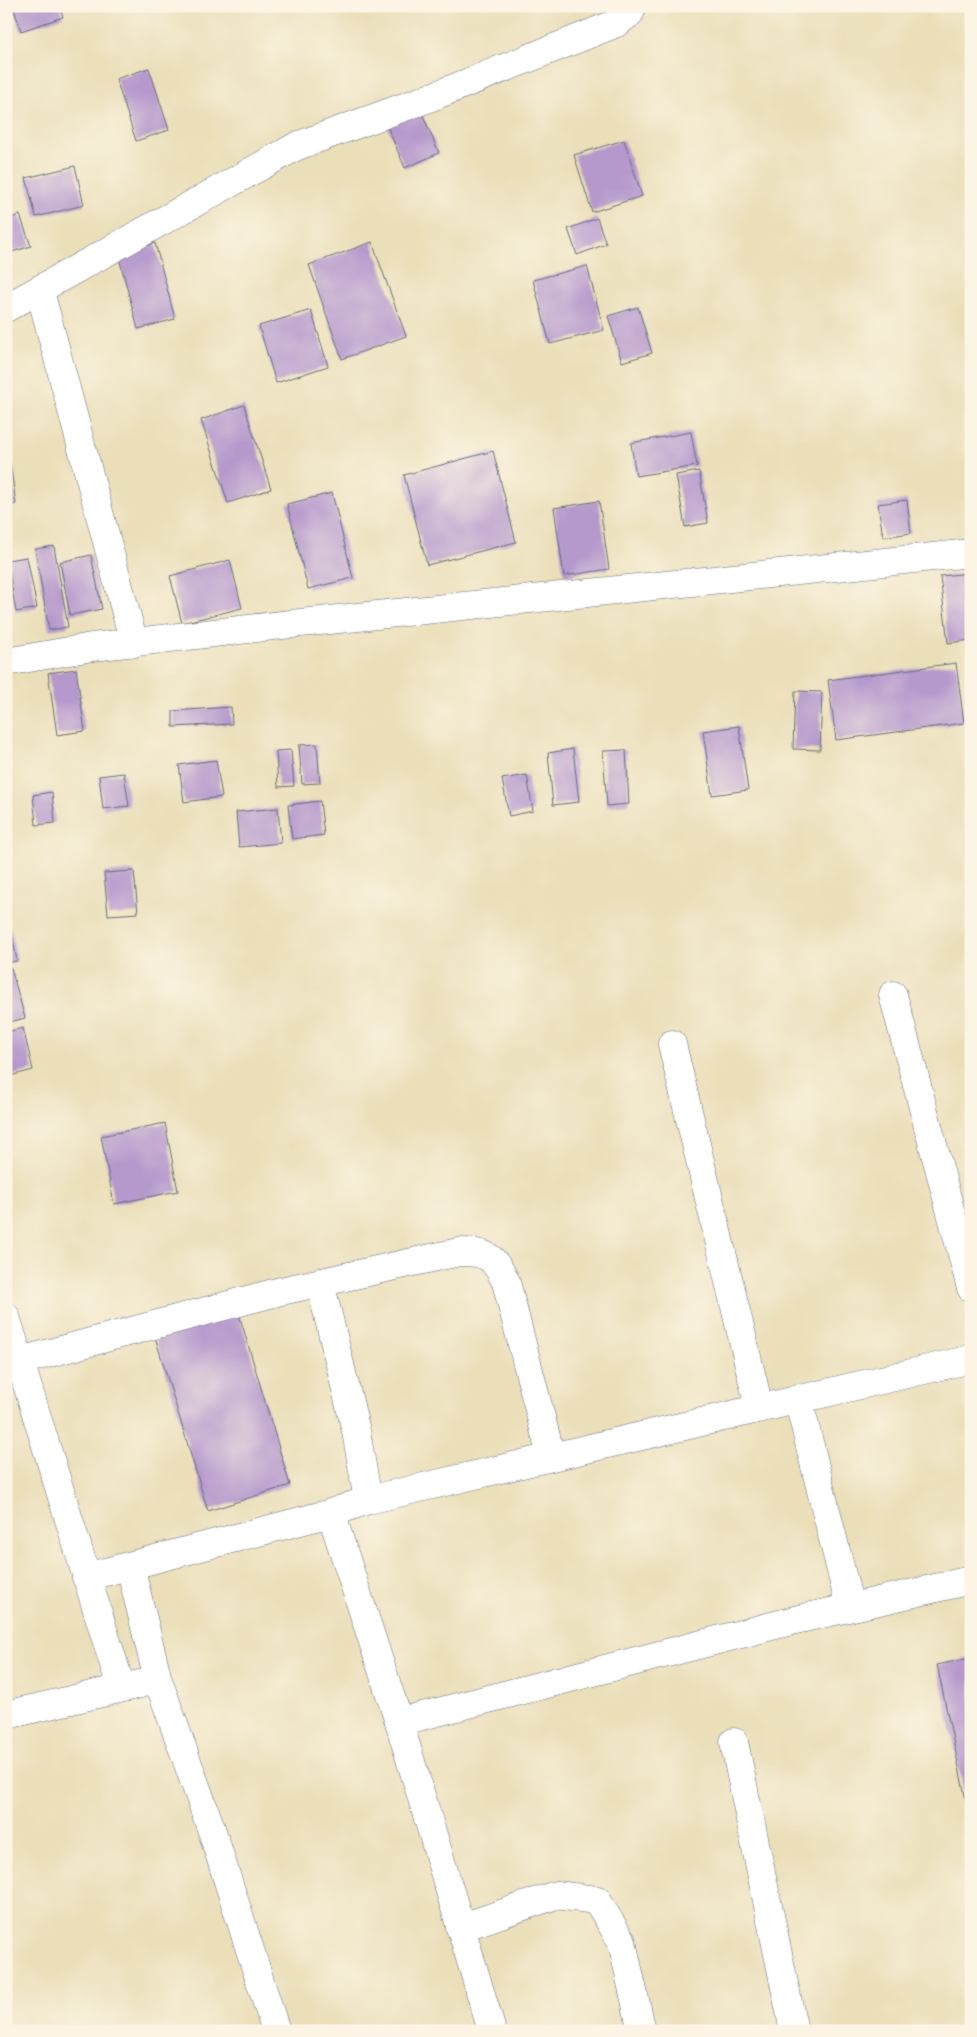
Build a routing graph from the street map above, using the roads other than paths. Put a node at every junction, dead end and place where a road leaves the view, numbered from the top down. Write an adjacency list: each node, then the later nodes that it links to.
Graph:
1 (632, 6): 2 (street)
2 (40, 290): 3 (street); 5 (street)
3 (6, 308)
4 (971, 553): 5 (street)
5 (134, 642): 6 (street)
6 (6, 662)
7 (893, 995): 10 (street)
8 (672, 1044): 15 (street)
9 (320, 1282): 13 (street); 16 (street); 17 (street)
10 (971, 1288)
11 (6, 1318): 13 (street)
12 (971, 1359): 14 (street)
13 (20, 1360): 20 (street)
14 (798, 1398): 15 (street); 22 (street)
15 (759, 1407): 16 (street)
16 (551, 1456): 17 (street)
17 (368, 1500): 18 (street)
18 (332, 1513): 19 (street); 26 (street)
19 (130, 1566): 20 (street); 23 (street)
20 (86, 1577): 24 (street)
21 (971, 1580): 22 (street)
22 (850, 1607): 26 (street)
23 (158, 1680): 24 (street); 29 (street)
24 (121, 1687): 25 (street)
25 (6, 1715)
26 (399, 1722): 28 (street)
27 (734, 1742): 32 (street)
28 (460, 1928): 30 (street); 31 (street)
29 (276, 2031)
30 (492, 2031)
31 (642, 2031)
32 (794, 2031)

